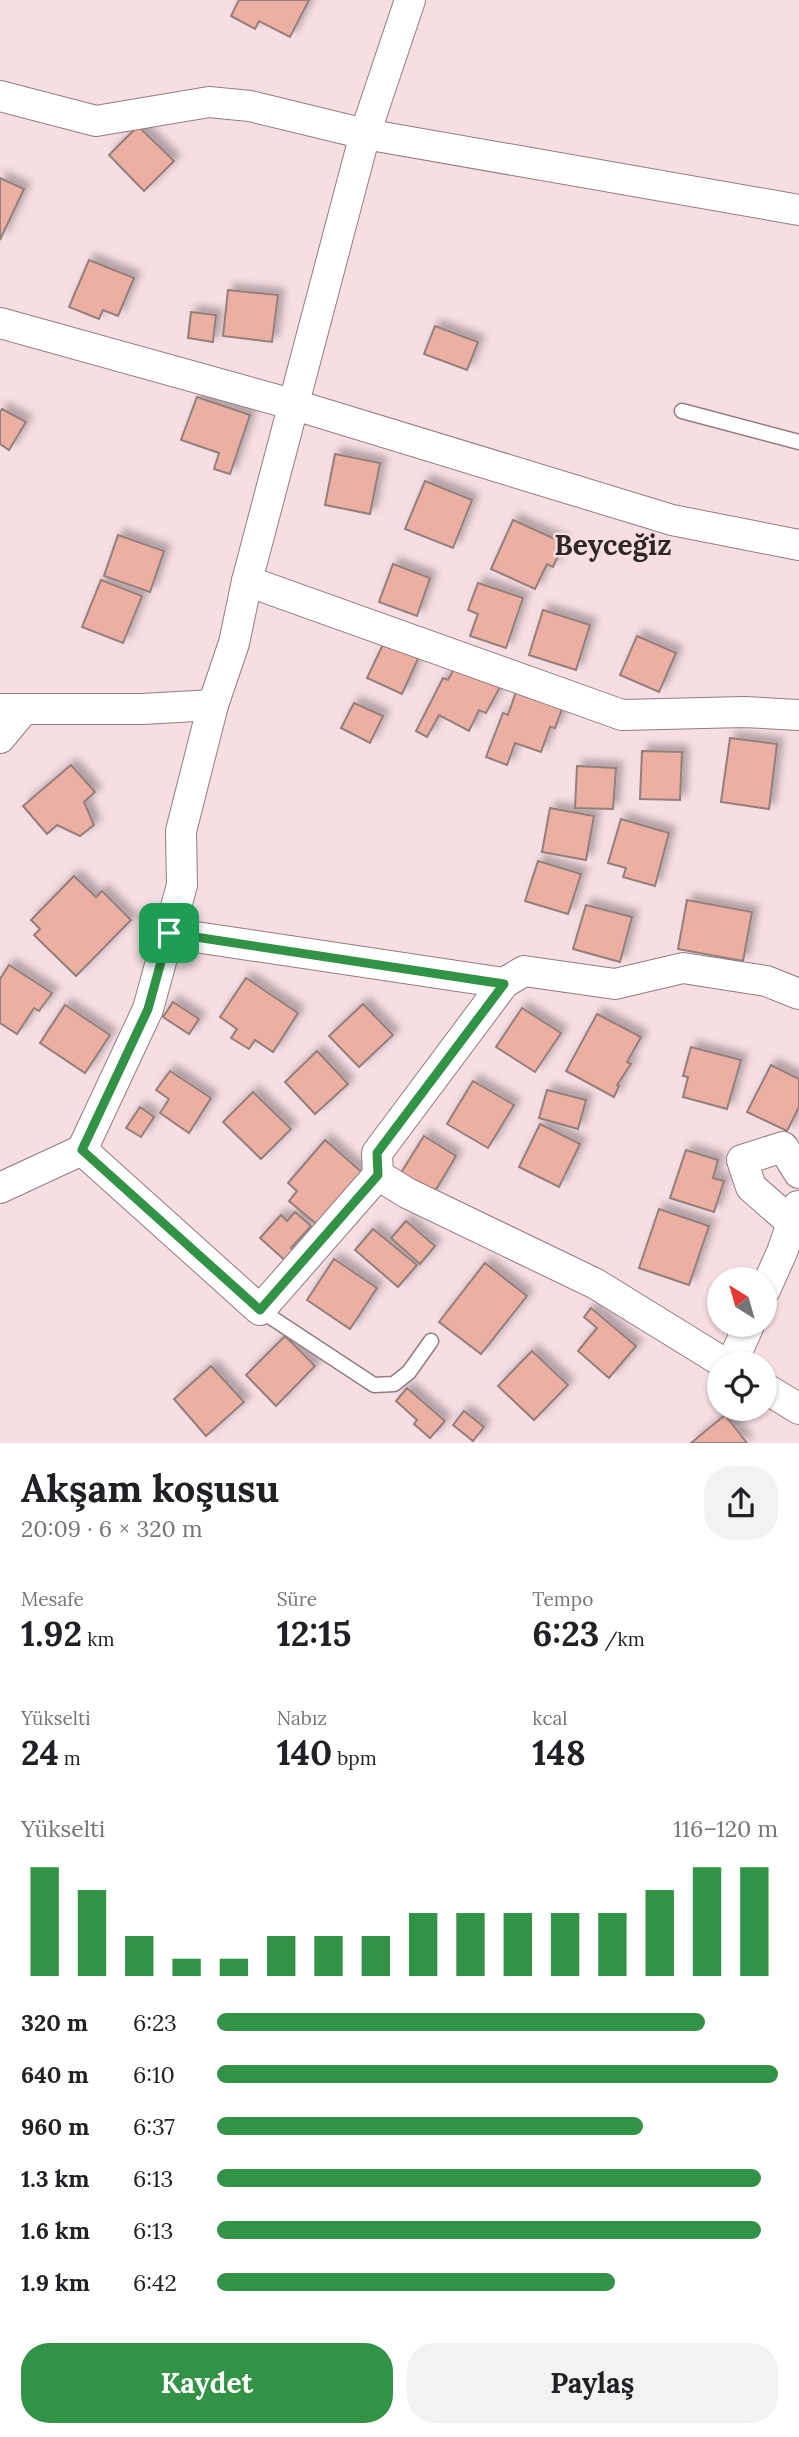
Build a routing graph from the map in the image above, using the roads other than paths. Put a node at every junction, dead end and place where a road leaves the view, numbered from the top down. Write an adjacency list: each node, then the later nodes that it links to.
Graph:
1 (410, 0): 3 (street)
2 (0, 96): 3 (street)
3 (365, 134): 4 (street); 6 (street)
4 (799, 210)
5 (0, 323): 6 (street)
6 (295, 405): 9 (street); 10 (street)
7 (682, 411): 8 (lane)
8 (799, 442)
9 (799, 545)
10 (247, 581): 11 (street); 13 (street)
11 (213, 705): 12 (street); 15 (street)
12 (12, 709): 14 (street)
13 (799, 715)
14 (0, 738)
15 (169, 933): 16 (street); 18 (street)
16 (504, 984): 17 (street); 20 (street)
17 (799, 994)
18 (82, 1150): 21 (street); 24 (street)
19 (799, 1173): 22 (street)
20 (378, 1175): 24 (street); 26 (street)
21 (0, 1188)
22 (796, 1213): 23 (street)
23 (774, 1267)
24 (260, 1310): 25 (lane)
25 (431, 1341)
26 (707, 1353)
27 (777, 1395): 28 (street)
28 (799, 1409)

